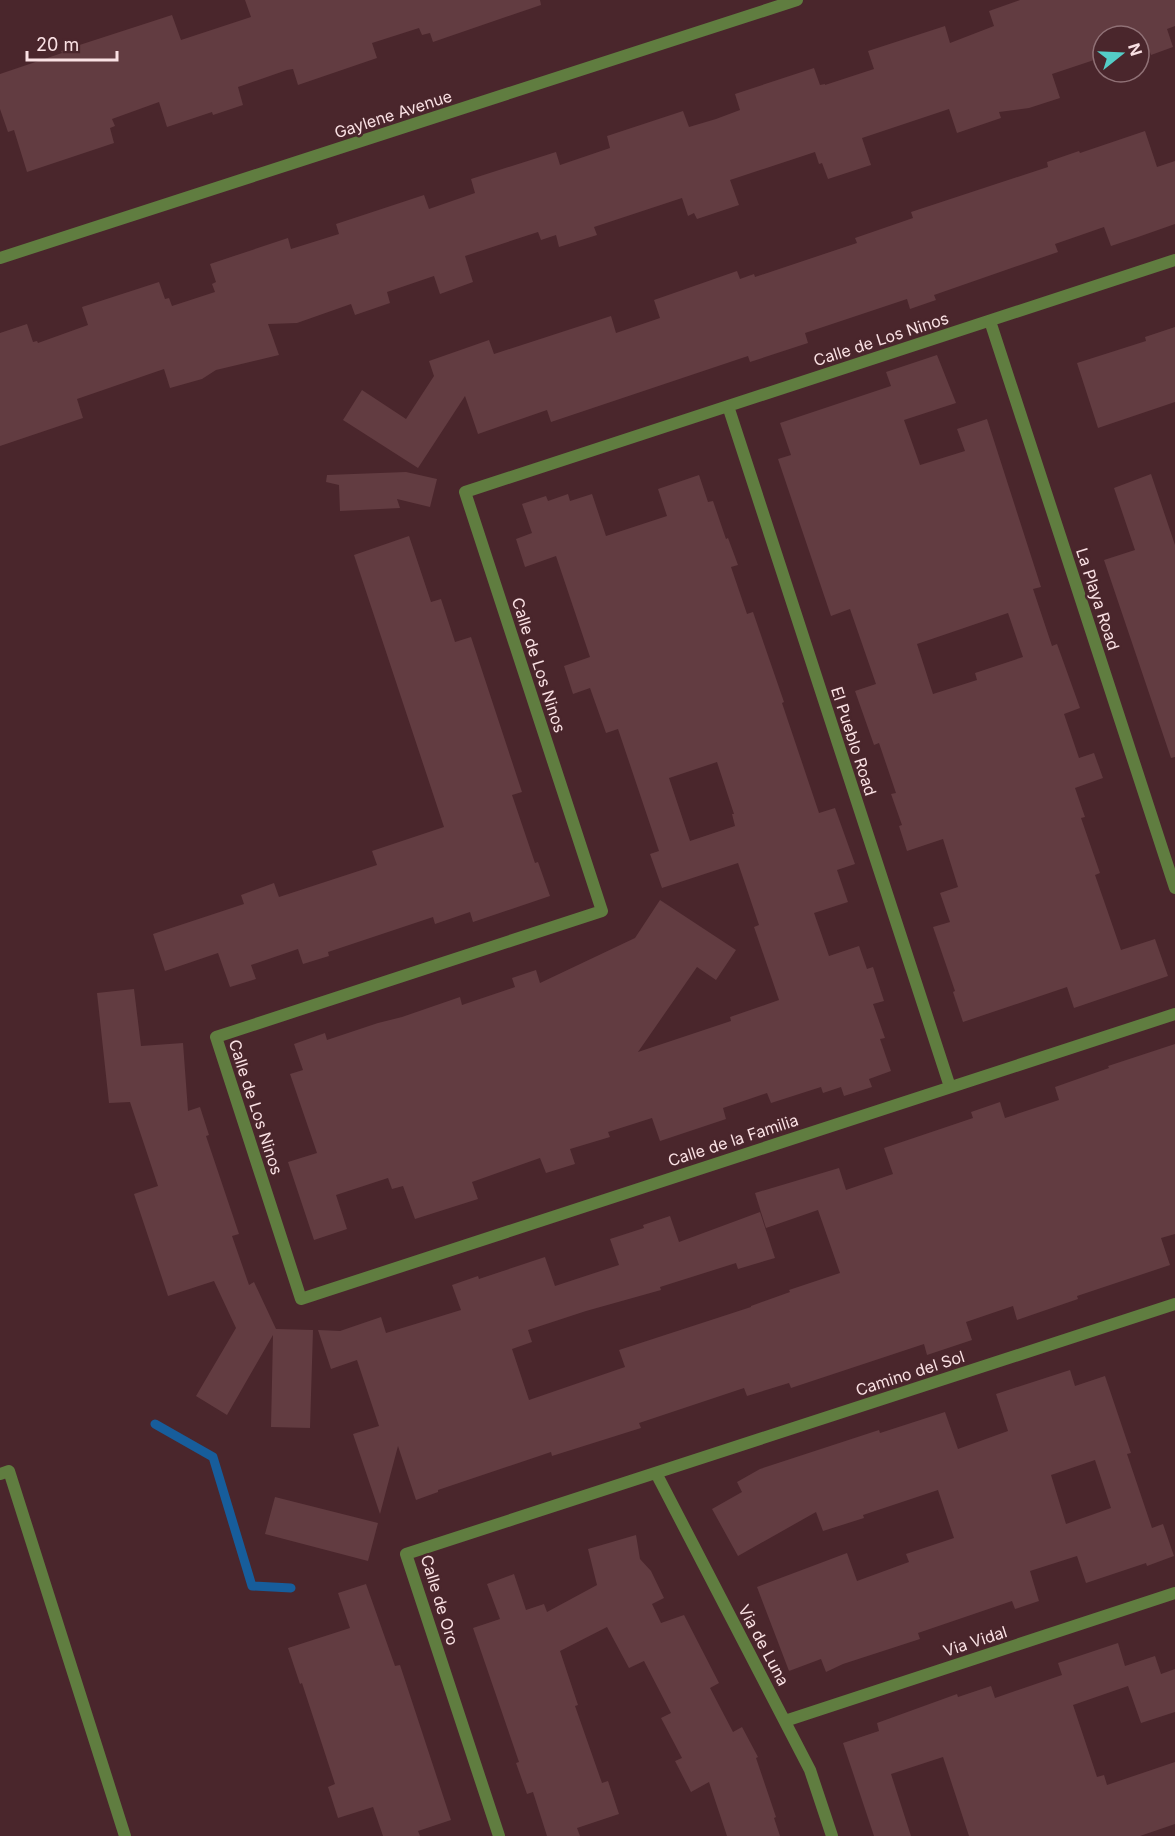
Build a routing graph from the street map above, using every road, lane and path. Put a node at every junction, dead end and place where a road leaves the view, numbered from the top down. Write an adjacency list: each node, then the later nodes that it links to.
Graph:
1 (797, 0): 2 (street, Gaylene Avenue)
2 (0, 258)
3 (1175, 260): 4 (street, Calle de Los Ninos)
4 (990, 321): 5 (street, Calle de Los Ninos); 6 (street, La Playa Road)
5 (728, 406): 8 (street, El Pueblo Road); 9 (street, Calle de Los Ninos)
6 (1175, 888)
7 (1175, 1014): 8 (street, Calle de la Familia)
8 (950, 1087): 9 (street, Calle de la Familia)
9 (301, 1299)
10 (1175, 1304): 11 (street, Camino del Sol)
11 (656, 1473): 14 (street, Via de Luna); 16 (street, Calle de Oro)
12 (0, 1474): 15 (street)
13 (1175, 1593): 14 (street, Via Vidal)
14 (785, 1721): 17 (street, Via de Luna)
15 (125, 1836)
16 (499, 1836)
17 (832, 1836)

